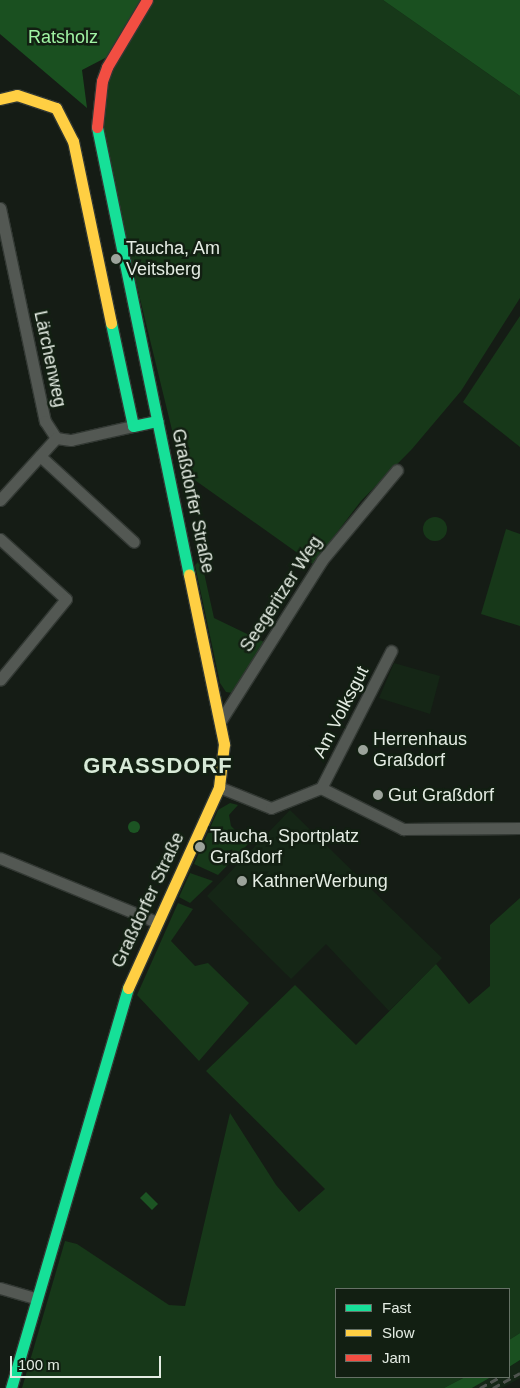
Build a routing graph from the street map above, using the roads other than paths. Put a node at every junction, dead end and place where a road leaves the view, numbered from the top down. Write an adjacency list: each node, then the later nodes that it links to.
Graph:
1 (147, 0): 4 (street, Graßdorfer Straße)
2 (0, 99): 5 (street)
3 (0, 208): 6 (street, Lärchenweg)
4 (157, 421): 5 (street, Graßdorfer Straße); 14 (street, Graßdorfer Straße)
5 (133, 426): 6 (street)
6 (56, 438): 7 (street)
7 (40, 456): 9 (street); 11 (street)
8 (397, 470): 14 (street, Seegeritzer Weg)
9 (0, 500)
10 (0, 539): 13 (street)
11 (134, 542)
12 (392, 651): 16 (street, Am Volksgut)
13 (0, 680)
14 (221, 720): 15 (street, Graßdorfer Straße)
15 (219, 787): 16 (street); 19 (street, Graßdorfer Straße)
16 (321, 788): 17 (street)
17 (520, 828)
18 (0, 858): 19 (street)
19 (157, 922): 21 (street, Graßdorfer Straße)
20 (0, 1288): 21 (street)
21 (36, 1298): 22 (street, Graßdorfer Straße)
22 (11, 1388)

